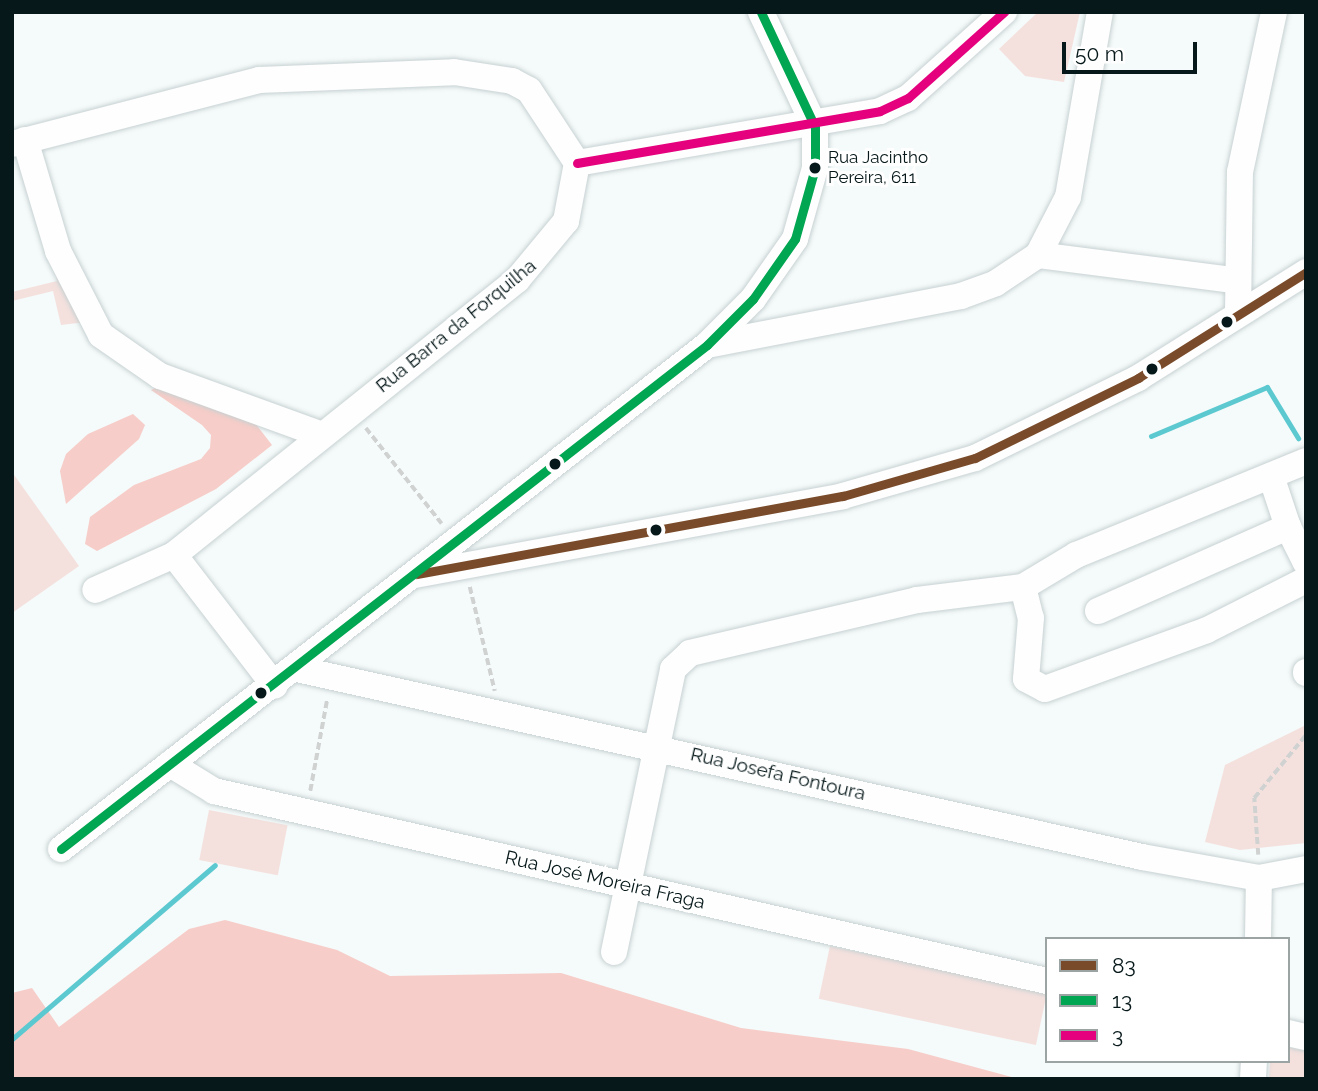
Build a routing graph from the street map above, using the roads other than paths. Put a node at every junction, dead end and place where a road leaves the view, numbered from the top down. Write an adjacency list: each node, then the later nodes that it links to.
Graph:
1 (761, 12): 5 (street)
2 (1004, 12): 5 (street)
3 (1100, 12): 8 (street)
4 (1274, 12): 9 (street)
5 (815, 127): 7 (street); 12 (street)
6 (19, 142): 7 (street); 13 (street)
7 (577, 163): 13 (street, Rua Barra da Forquilha)
8 (1038, 255): 9 (street); 12 (street)
9 (1234, 280): 11 (street)
10 (1302, 283): 11 (street)
11 (1238, 313): 19 (street)
12 (707, 345): 19 (street)
13 (322, 435): 17 (street, Rua Barra da Forquilha)
14 (1306, 461): 15 (street)
15 (1271, 476): 16 (street); 21 (street)
16 (1288, 527): 18 (street); 23 (street)
17 (174, 555): 22 (street, Rua Barra da Forquilha); 25 (street)
18 (1306, 563)
19 (413, 575): 24 (street)
20 (1306, 580): 21 (street)
21 (1023, 587): 26 (street)
22 (94, 590)
23 (1098, 611)
24 (297, 669): 25 (street); 26 (street, Rua Josefa Fontoura)
25 (275, 686): 27 (street)
26 (659, 747): 30 (street, Rua Josefa Fontoura); 31 (street)
27 (170, 764): 28 (street); 31 (street, Rua José Moreira Fraga)
28 (61, 849)
29 (1306, 869): 30 (street)
30 (1259, 878): 32 (street)
31 (627, 886): 33 (street); 34 (street, Rua José Moreira Fraga)
32 (1258, 937)
33 (614, 952)
34 (1045, 981)

